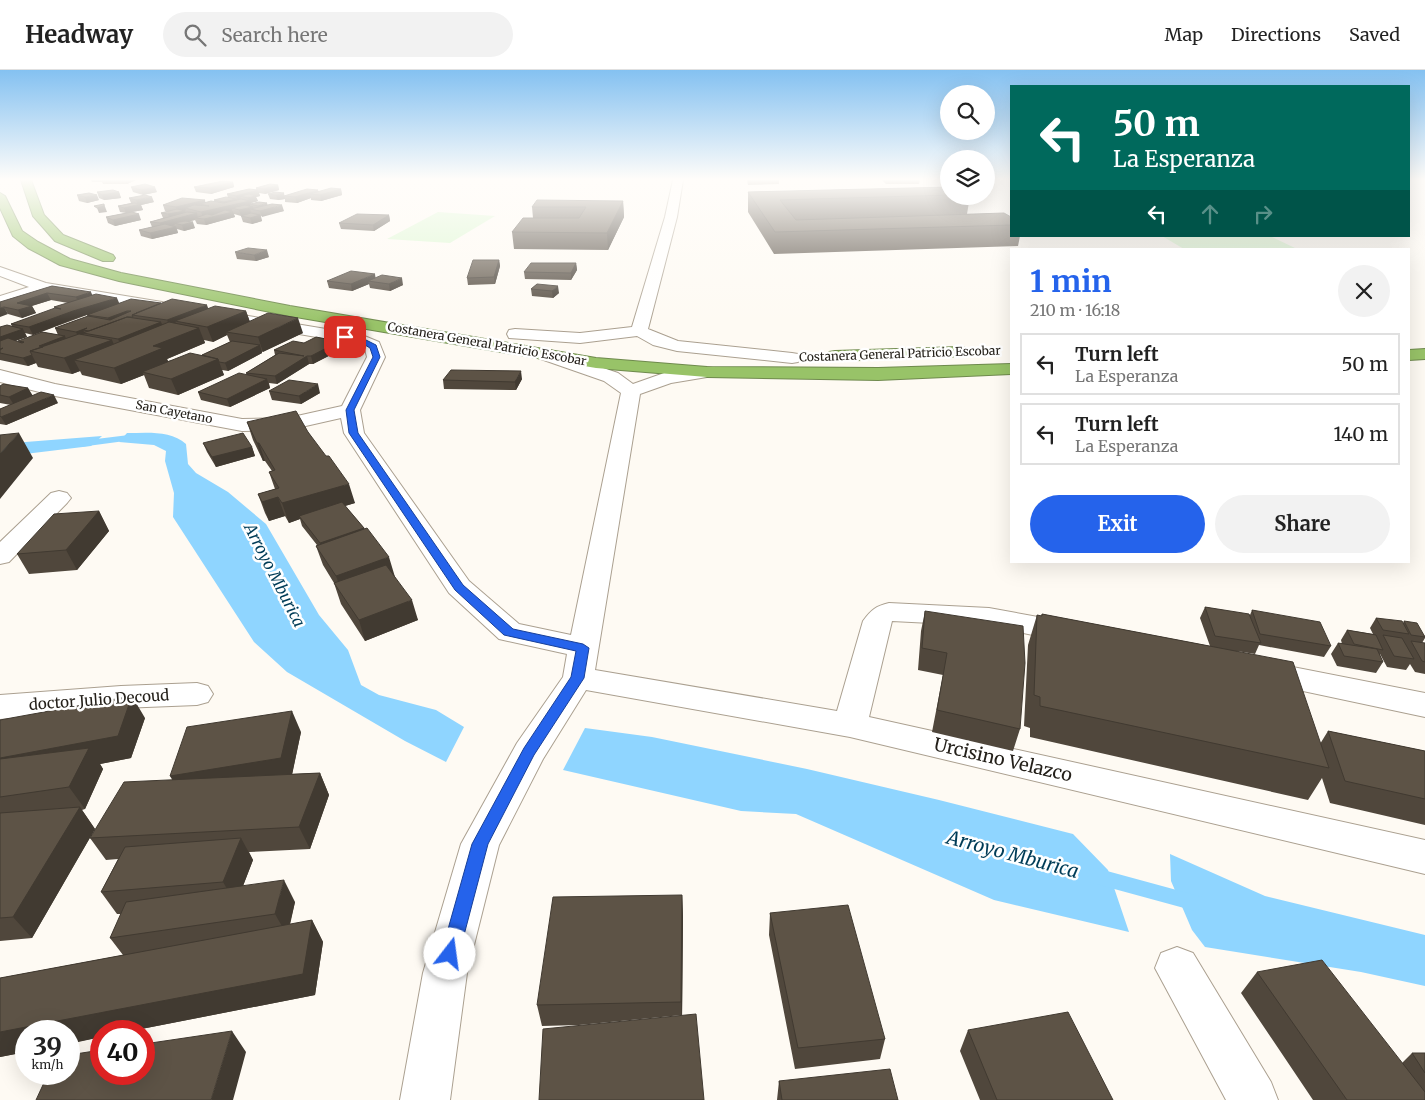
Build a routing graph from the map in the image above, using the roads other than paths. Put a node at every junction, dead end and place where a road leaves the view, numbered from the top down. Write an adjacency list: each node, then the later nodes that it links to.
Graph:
1 (14, 228): 18 (highway, Costanera General Patricio Escobar)
2 (50, 228): 4 (highway)
3 (668, 228): 13 (street)
4 (121, 261)
5 (0, 272): 8 (street)
6 (204, 279): 7 (highway)
7 (242, 286)
8 (43, 287): 9 (street); 10 (street)
9 (0, 301)
10 (178, 309)
11 (197, 312): 26 (street)
12 (496, 330): 14 (highway, Costanera General Patricio Escobar)
13 (639, 331): 14 (street); 21 (street)
14 (515, 334): 15 (highway, Costanera General Patricio Escobar)
15 (616, 348)
16 (634, 350): 21 (highway, Costanera General Patricio Escobar)
17 (981, 352): 21 (highway, Costanera General Patricio Escobar)
18 (542, 354): 23 (highway, Costanera General Patricio Escobar); 25 (street)
19 (1410, 354): 20 (highway)
20 (1425, 354)
21 (792, 358)
22 (1010, 370): 23 (highway, Costanera General Patricio Escobar)
23 (707, 372): 25 (street)
24 (0, 376): 26 (street, San Cayetano)
25 (632, 391): 30 (street)
26 (350, 410): 30 (street, Urcisino Velazco)
27 (59, 498): 28 (street)
28 (0, 556)
29 (1096, 638): 35 (street)
30 (580, 663): 35 (street, Urcisino Velazco); 38 (street)
31 (1231, 666): 33 (street)
32 (197, 694): 34 (street, doctor Julio Decoud)
33 (1425, 705)
34 (0, 707)
35 (850, 725): 36 (street, Urcisino Velazco)
36 (1425, 858)
37 (1177, 968): 39 (street)
38 (425, 1100)
39 (1254, 1100)

